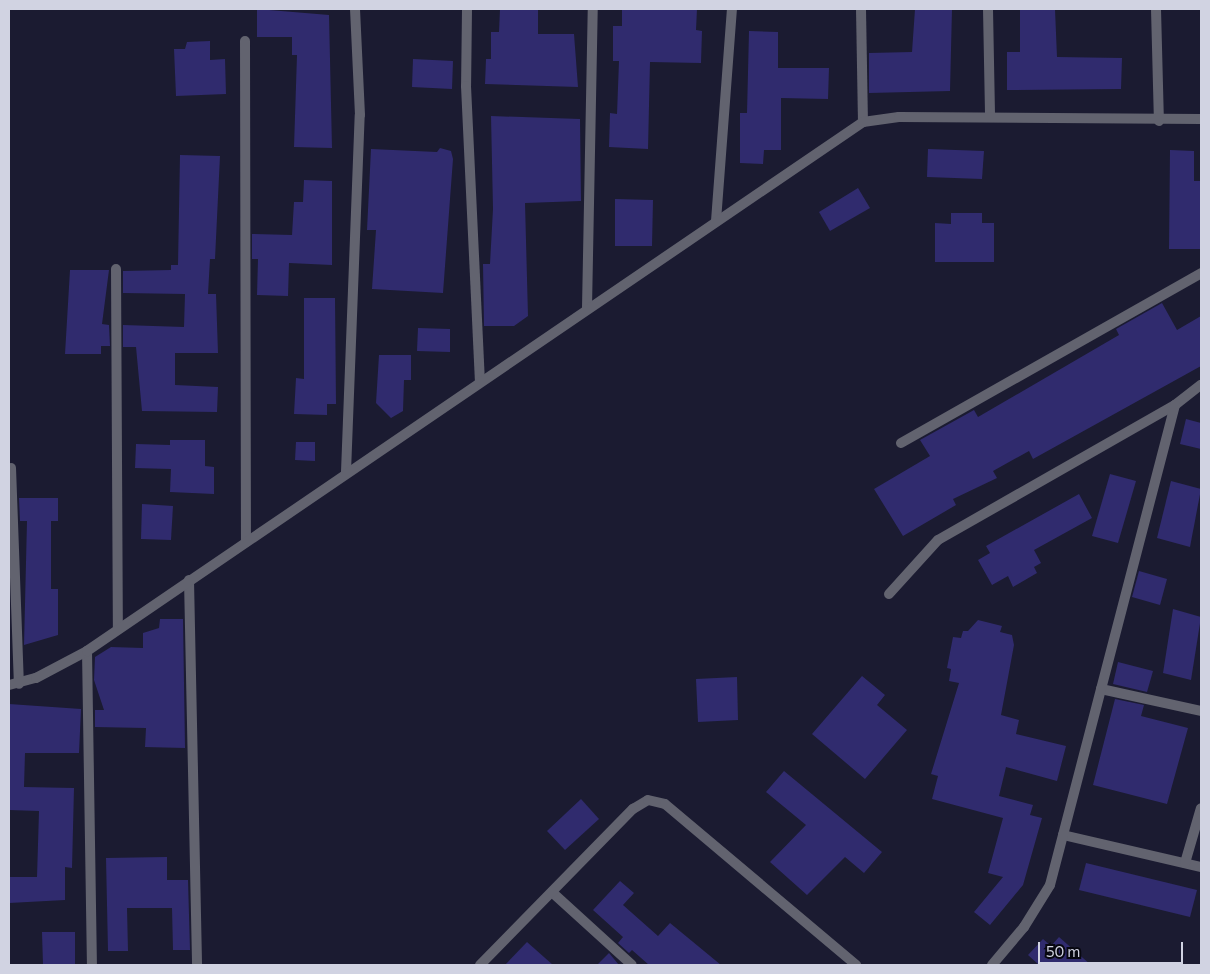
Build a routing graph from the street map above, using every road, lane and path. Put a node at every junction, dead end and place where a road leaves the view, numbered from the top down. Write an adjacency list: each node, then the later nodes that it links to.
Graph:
1 (355, 9): 22 (street)
2 (467, 9): 17 (street)
3 (594, 9): 16 (street)
4 (732, 9): 13 (street)
5 (861, 9): 12 (street)
6 (988, 9): 9 (street)
7 (1156, 9): 11 (street)
8 (245, 41): 23 (street)
9 (990, 117): 11 (street); 12 (street)
10 (1201, 119): 11 (street)
11 (1159, 121)
12 (863, 122): 13 (street)
13 (716, 221): 16 (street)
14 (116, 269): 26 (street)
15 (1201, 273): 20 (street)
16 (587, 308): 17 (street)
17 (480, 381): 22 (street)
18 (1201, 385): 19 (street)
19 (1175, 405): 25 (street); 29 (street)
20 (901, 444)
21 (11, 468): 28 (street)
22 (346, 472): 23 (street)
23 (246, 542): 24 (street)
24 (189, 580): 26 (street); 37 (street)
25 (889, 594)
26 (118, 629): 27 (street)
27 (87, 651): 28 (street); 36 (street)
28 (14, 684)
29 (1101, 689): 30 (street); 32 (street)
30 (1201, 711)
31 (1201, 808): 33 (street)
32 (1063, 834): 33 (street); 41 (street)
33 (1185, 863): 34 (street)
34 (1201, 867)
35 (554, 894): 38 (street); 39 (street); 40 (street)
36 (92, 965)
37 (197, 965)
38 (480, 965)
39 (632, 965)
40 (856, 965)
41 (992, 965)

